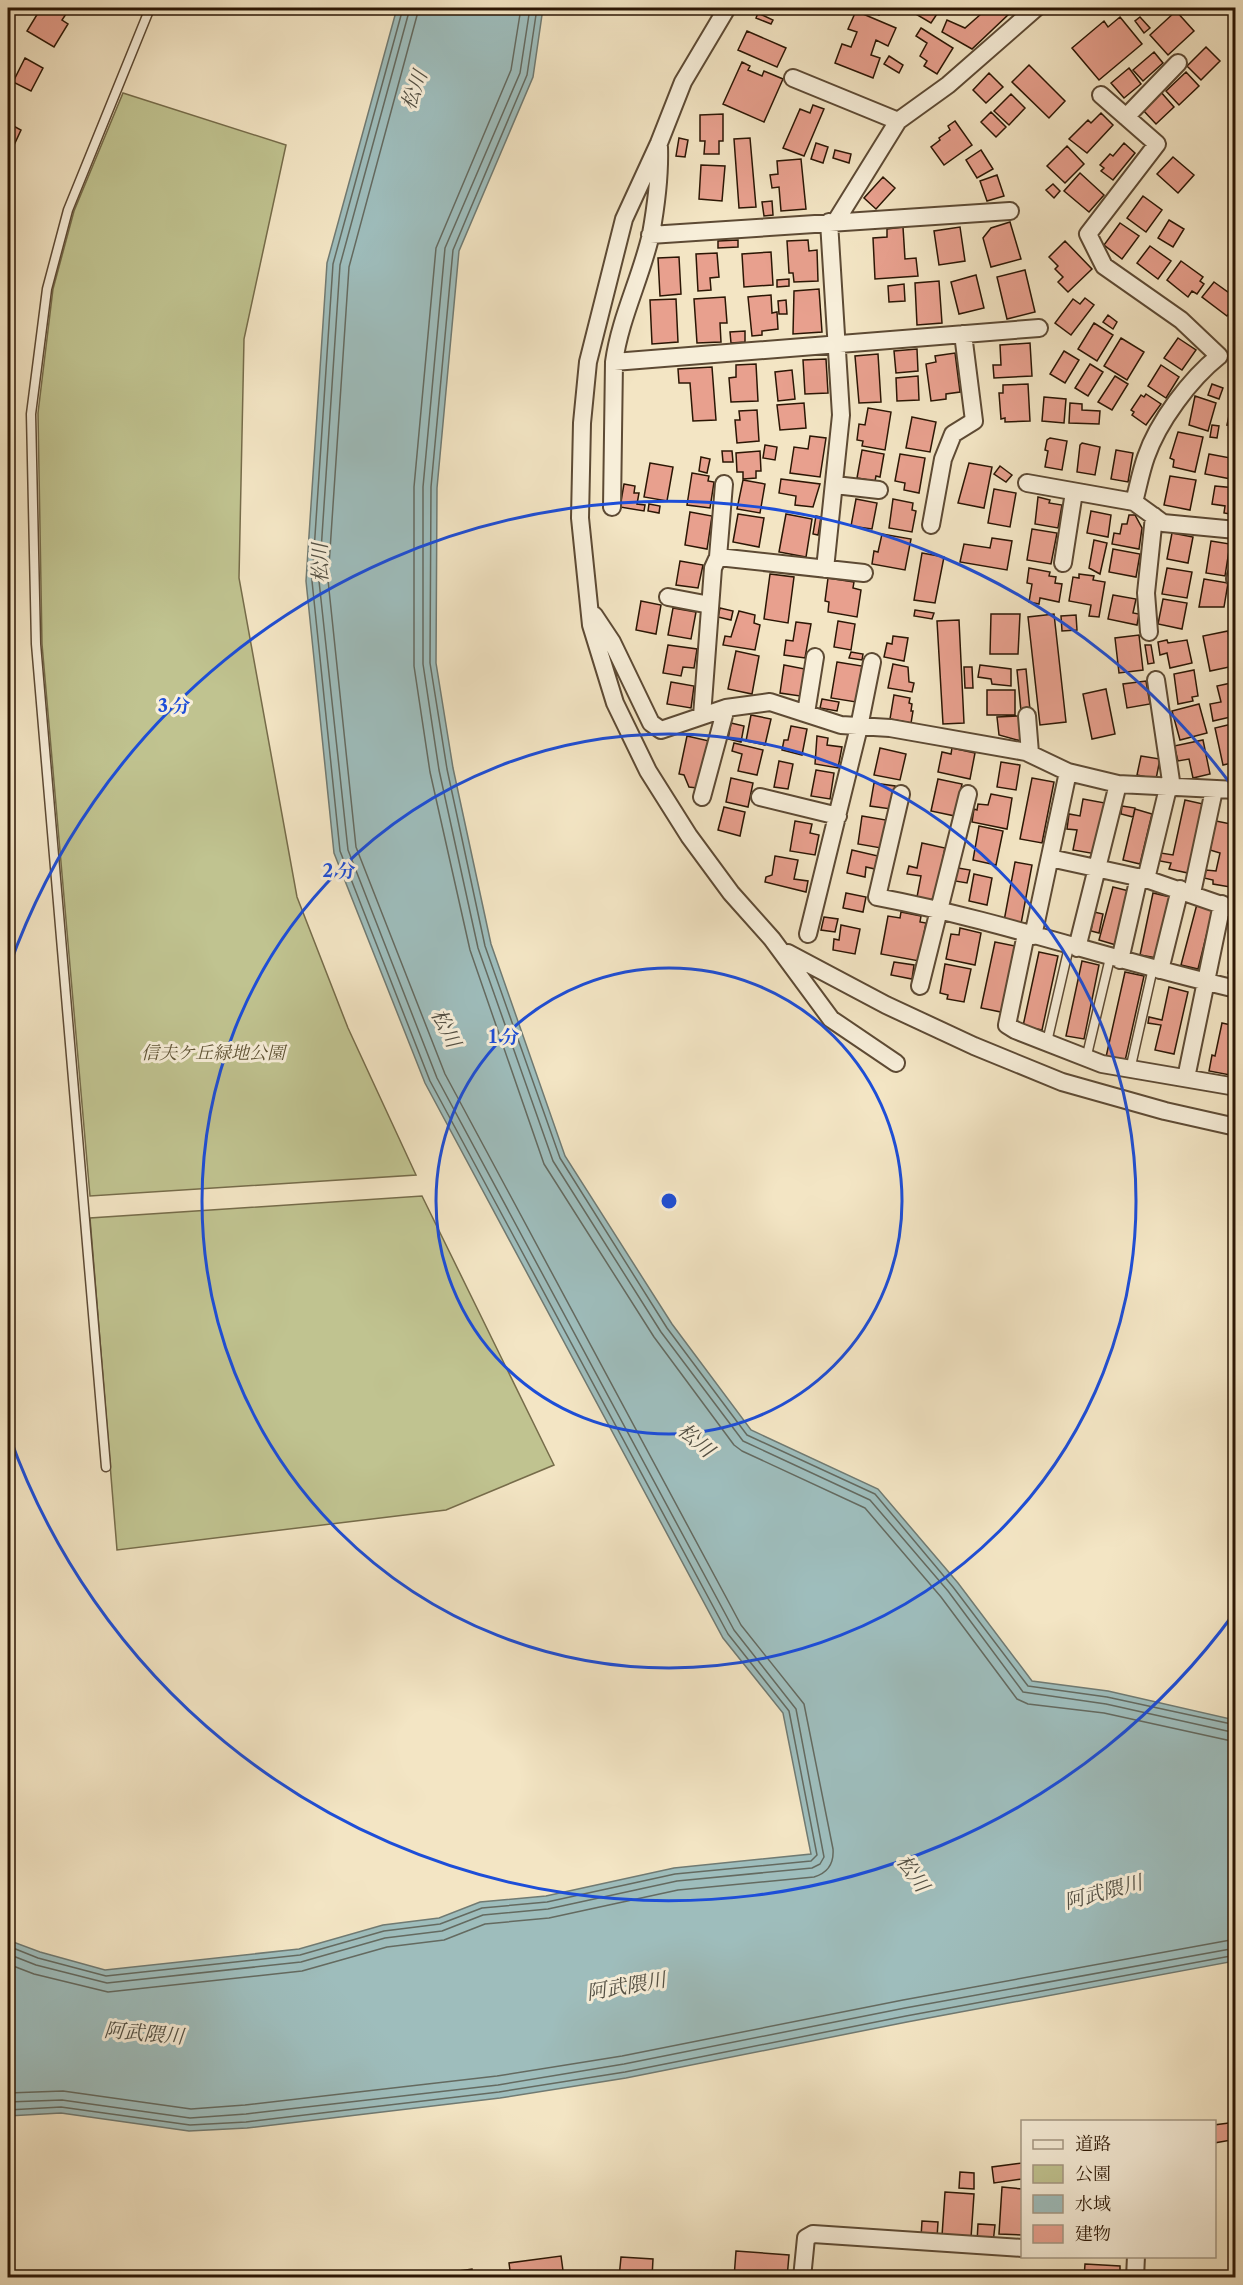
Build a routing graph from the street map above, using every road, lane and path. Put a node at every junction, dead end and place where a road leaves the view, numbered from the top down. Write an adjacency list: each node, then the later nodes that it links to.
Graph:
1 (150, 8): 77 (lane)
2 (726, 8): 9 (street)
3 (1035, 8): 8 (street)
4 (1178, 63): 7 (street)
5 (793, 78): 8 (street)
6 (1101, 95): 7 (street)
7 (1126, 117): 16 (street)
8 (898, 121): 11 (street)
9 (659, 143): 12 (street); 34 (street)
10 (1010, 211): 11 (street)
11 (832, 221): 12 (street); 15 (street)
12 (650, 235): 17 (street)
13 (1039, 328): 14 (street)
14 (963, 334): 15 (street); 26 (street)
15 (835, 345): 17 (street); 20 (street)
16 (1227, 356): 23 (street)
17 (614, 363): 24 (street)
18 (1027, 483): 22 (street)
19 (724, 484): 28 (street)
20 (835, 485): 21 (street); 30 (street)
21 (879, 490)
22 (1074, 492): 23 (street); 29 (street)
23 (1134, 502): 25 (street)
24 (612, 507)
25 (1154, 516): 27 (street); 35 (street)
26 (931, 525)
27 (1236, 530)
28 (718, 557): 30 (street); 33 (street)
29 (1064, 563)
30 (825, 569): 31 (street)
31 (864, 573)
32 (668, 597): 33 (street)
33 (710, 605): 41 (street)
34 (590, 608): 41 (street); 63 (street)
35 (1149, 632)
36 (815, 657): 40 (street)
37 (872, 662): 43 (street)
38 (1156, 680): 47 (street)
39 (726, 708): 40 (street); 41 (street); 52 (street)
40 (806, 713): 43 (street)
41 (702, 716)
42 (1027, 716): 44 (street)
43 (859, 727): 44 (street); 54 (street)
44 (1030, 753): 45 (street)
45 (1068, 772): 46 (street); 55 (street)
46 (1118, 784): 47 (street); 56 (street)
47 (1170, 788): 48 (street); 57 (street)
48 (1214, 790): 49 (street); 58 (street)
49 (1236, 790)
50 (901, 794): 60 (street)
51 (968, 794): 60 (street)
52 (702, 797)
53 (760, 797): 54 (street)
54 (837, 816): 61 (street)
55 (1050, 858): 56 (street); 62 (street)
56 (1096, 869): 57 (street); 64 (street)
57 (1142, 878): 58 (street); 65 (street)
58 (1186, 891): 59 (street); 66 (street)
59 (1232, 907): 67 (street)
60 (938, 909): 62 (street); 68 (street)
61 (808, 934)
62 (1029, 935): 64 (street); 70 (street)
63 (772, 939): 72 (street); 76 (street)
64 (1073, 948): 65 (street); 70 (lane)
65 (1115, 959): 66 (street); 71 (lane)
66 (1157, 969): 67 (street); 73 (lane)
67 (1205, 982): 69 (street); 74 (street)
68 (920, 986)
69 (1236, 989)
70 (1047, 1042): 71 (street)
71 (1086, 1060): 73 (street)
72 (896, 1063)
73 (1130, 1070): 74 (street)
74 (1186, 1078): 75 (street)
75 (1235, 1084)
76 (1236, 1127)
77 (106, 1467)
78 (1021, 2248): 80 (street)
79 (1136, 2258): 81 (street)
80 (802, 2277)
81 (1135, 2277)

